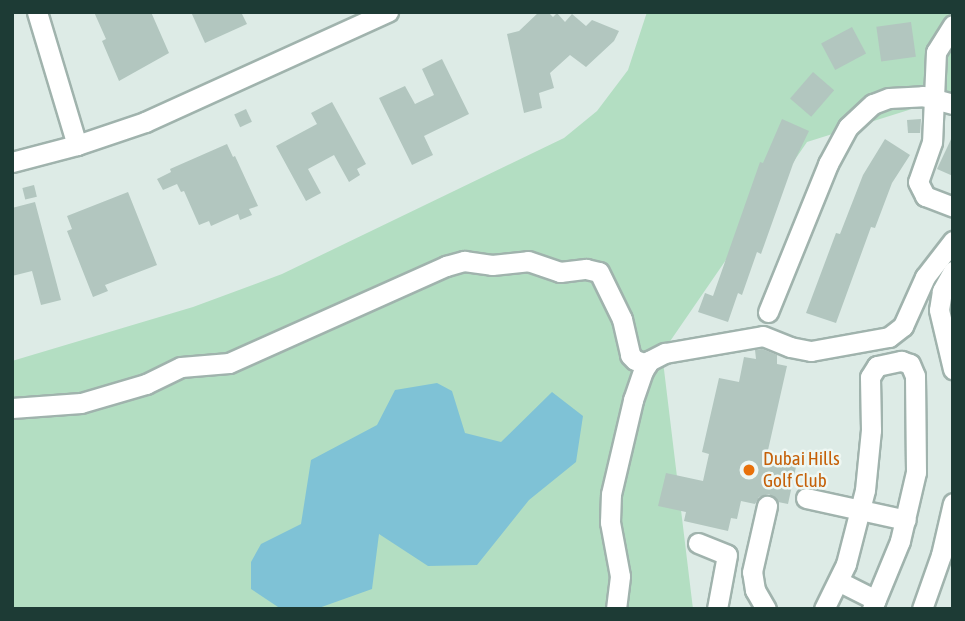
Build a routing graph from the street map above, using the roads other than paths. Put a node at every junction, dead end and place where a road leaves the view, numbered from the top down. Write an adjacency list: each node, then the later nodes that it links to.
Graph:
1 (37, 12): 6 (street)
2 (388, 12): 6 (street)
3 (953, 24): 4 (street)
4 (934, 97): 5 (street); 8 (street); 12 (street)
5 (953, 104)
6 (77, 145): 7 (street)
7 (12, 162)
8 (953, 208)
9 (953, 241): 10 (street)
10 (925, 277): 11 (street); 14 (street)
11 (950, 285): 13 (street)
12 (768, 312)
13 (952, 361)
14 (647, 363): 15 (street); 24 (street)
15 (12, 408)
16 (806, 498): 19 (street)
17 (953, 503): 28 (street)
18 (767, 506): 26 (street)
19 (861, 509): 20 (street); 20 (street); 22 (street)
20 (906, 520): 23 (street)
21 (698, 543): 25 (street)
22 (840, 582): 23 (street); 27 (street)
23 (874, 604)
24 (616, 609)
25 (717, 609)
26 (766, 609)
27 (824, 609)
28 (922, 609)

